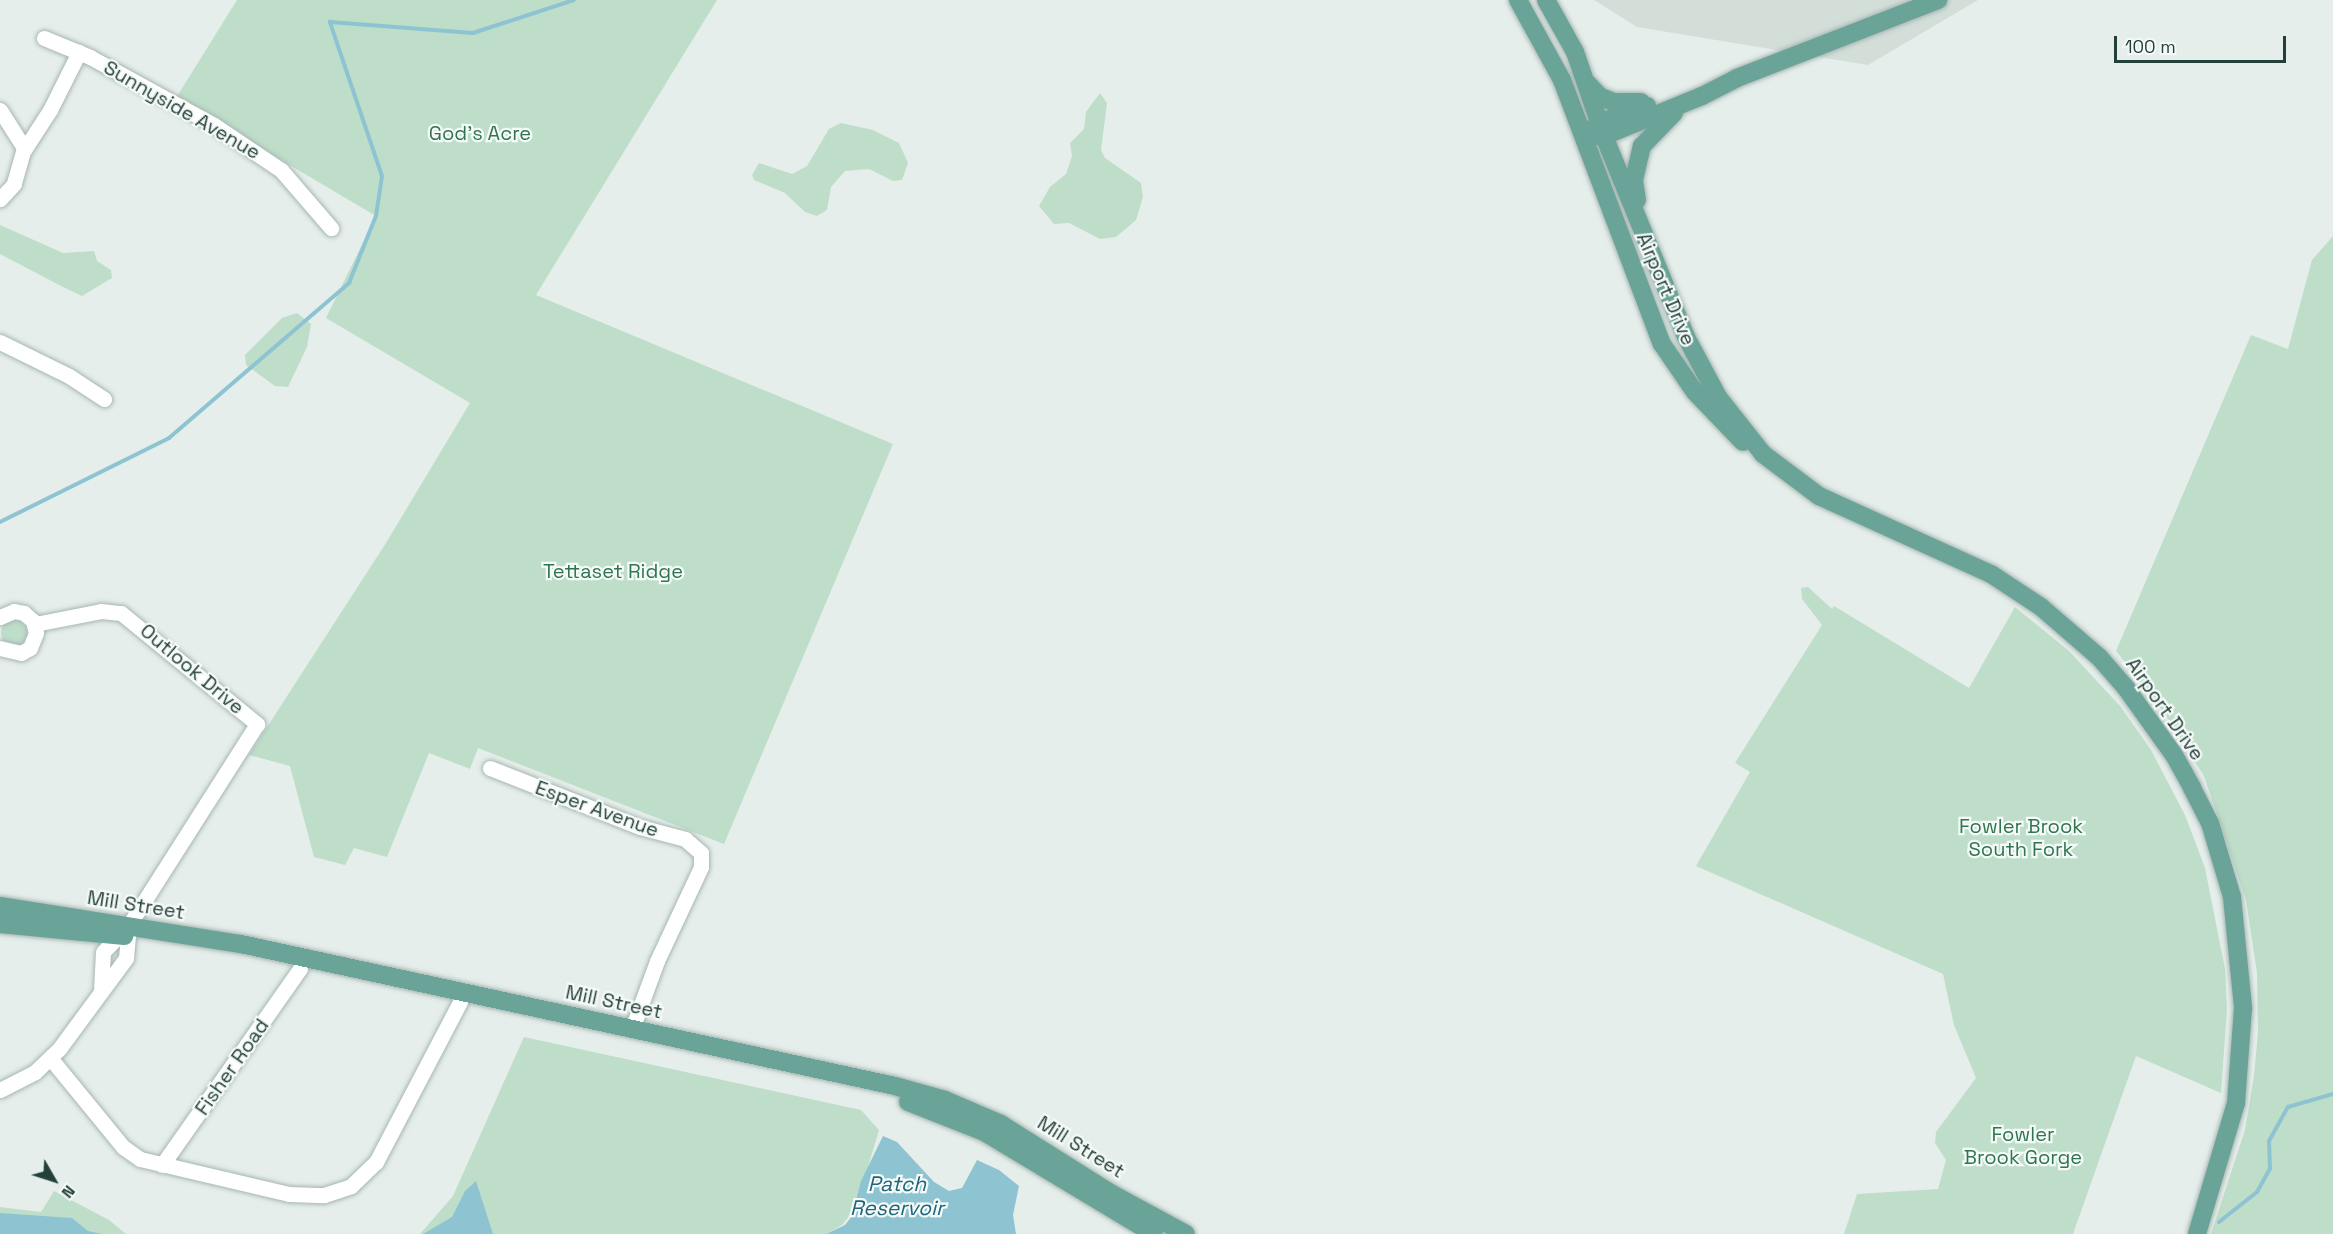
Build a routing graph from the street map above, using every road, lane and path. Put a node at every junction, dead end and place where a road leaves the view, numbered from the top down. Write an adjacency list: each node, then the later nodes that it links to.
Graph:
1 (1518, 0): 12 (main road)
2 (1546, 0): 7 (main road)
3 (1938, 0): 6 (main road, Airport Drive)
4 (44, 38): 5 (street, Sunnyside Avenue)
5 (79, 52): 13 (street); 15 (street, Sunnyside Avenue)
6 (1737, 78): 8 (main road, Airport Drive); 9 (main road, Airport Drive)
7 (1585, 81): 9 (main road); 11 (main road)
8 (1702, 96): 11 (main road, Airport Drive); 16 (main road, Airport Drive)
9 (1666, 99): 11 (main road, Airport Drive)
10 (0, 110): 13 (street)
11 (1601, 129): 12 (main road, Airport Drive); 16 (main road, Airport Drive)
12 (1584, 136): 19 (main road, Airport Drive)
13 (24, 150): 14 (street)
14 (0, 199)
15 (331, 228)
16 (1648, 242): 19 (main road, Airport Drive)
17 (0, 342): 18 (street)
18 (104, 399)
19 (1769, 459): 37 (main road, Airport Drive)
20 (0, 617): 21 (street)
21 (35, 624): 22 (street); 26 (street, Outlook Drive)
22 (0, 648)
23 (490, 768): 30 (street, Esper Avenue)
24 (0, 906): 26 (main road, Mill Street)
25 (0, 924): 26 (main road, Mill Street)
26 (126, 933): 27 (main road, Mill Street); 28 (street); 28 (street); 30 (main road, Mill Street)
27 (300, 969): 29 (main road, Mill Street); 34 (street, Fisher Road)
28 (101, 988): 31 (street)
29 (460, 1002): 33 (main road, Mill Street); 34 (street)
30 (632, 1029): 33 (main road, Mill Street)
31 (51, 1059): 32 (street); 34 (street)
32 (0, 1090)
33 (1044, 1160): 35 (main road, Mill Street); 36 (main road, Mill Street)
34 (162, 1165)
35 (1154, 1234)
36 (1186, 1234)
37 (2198, 1234)

